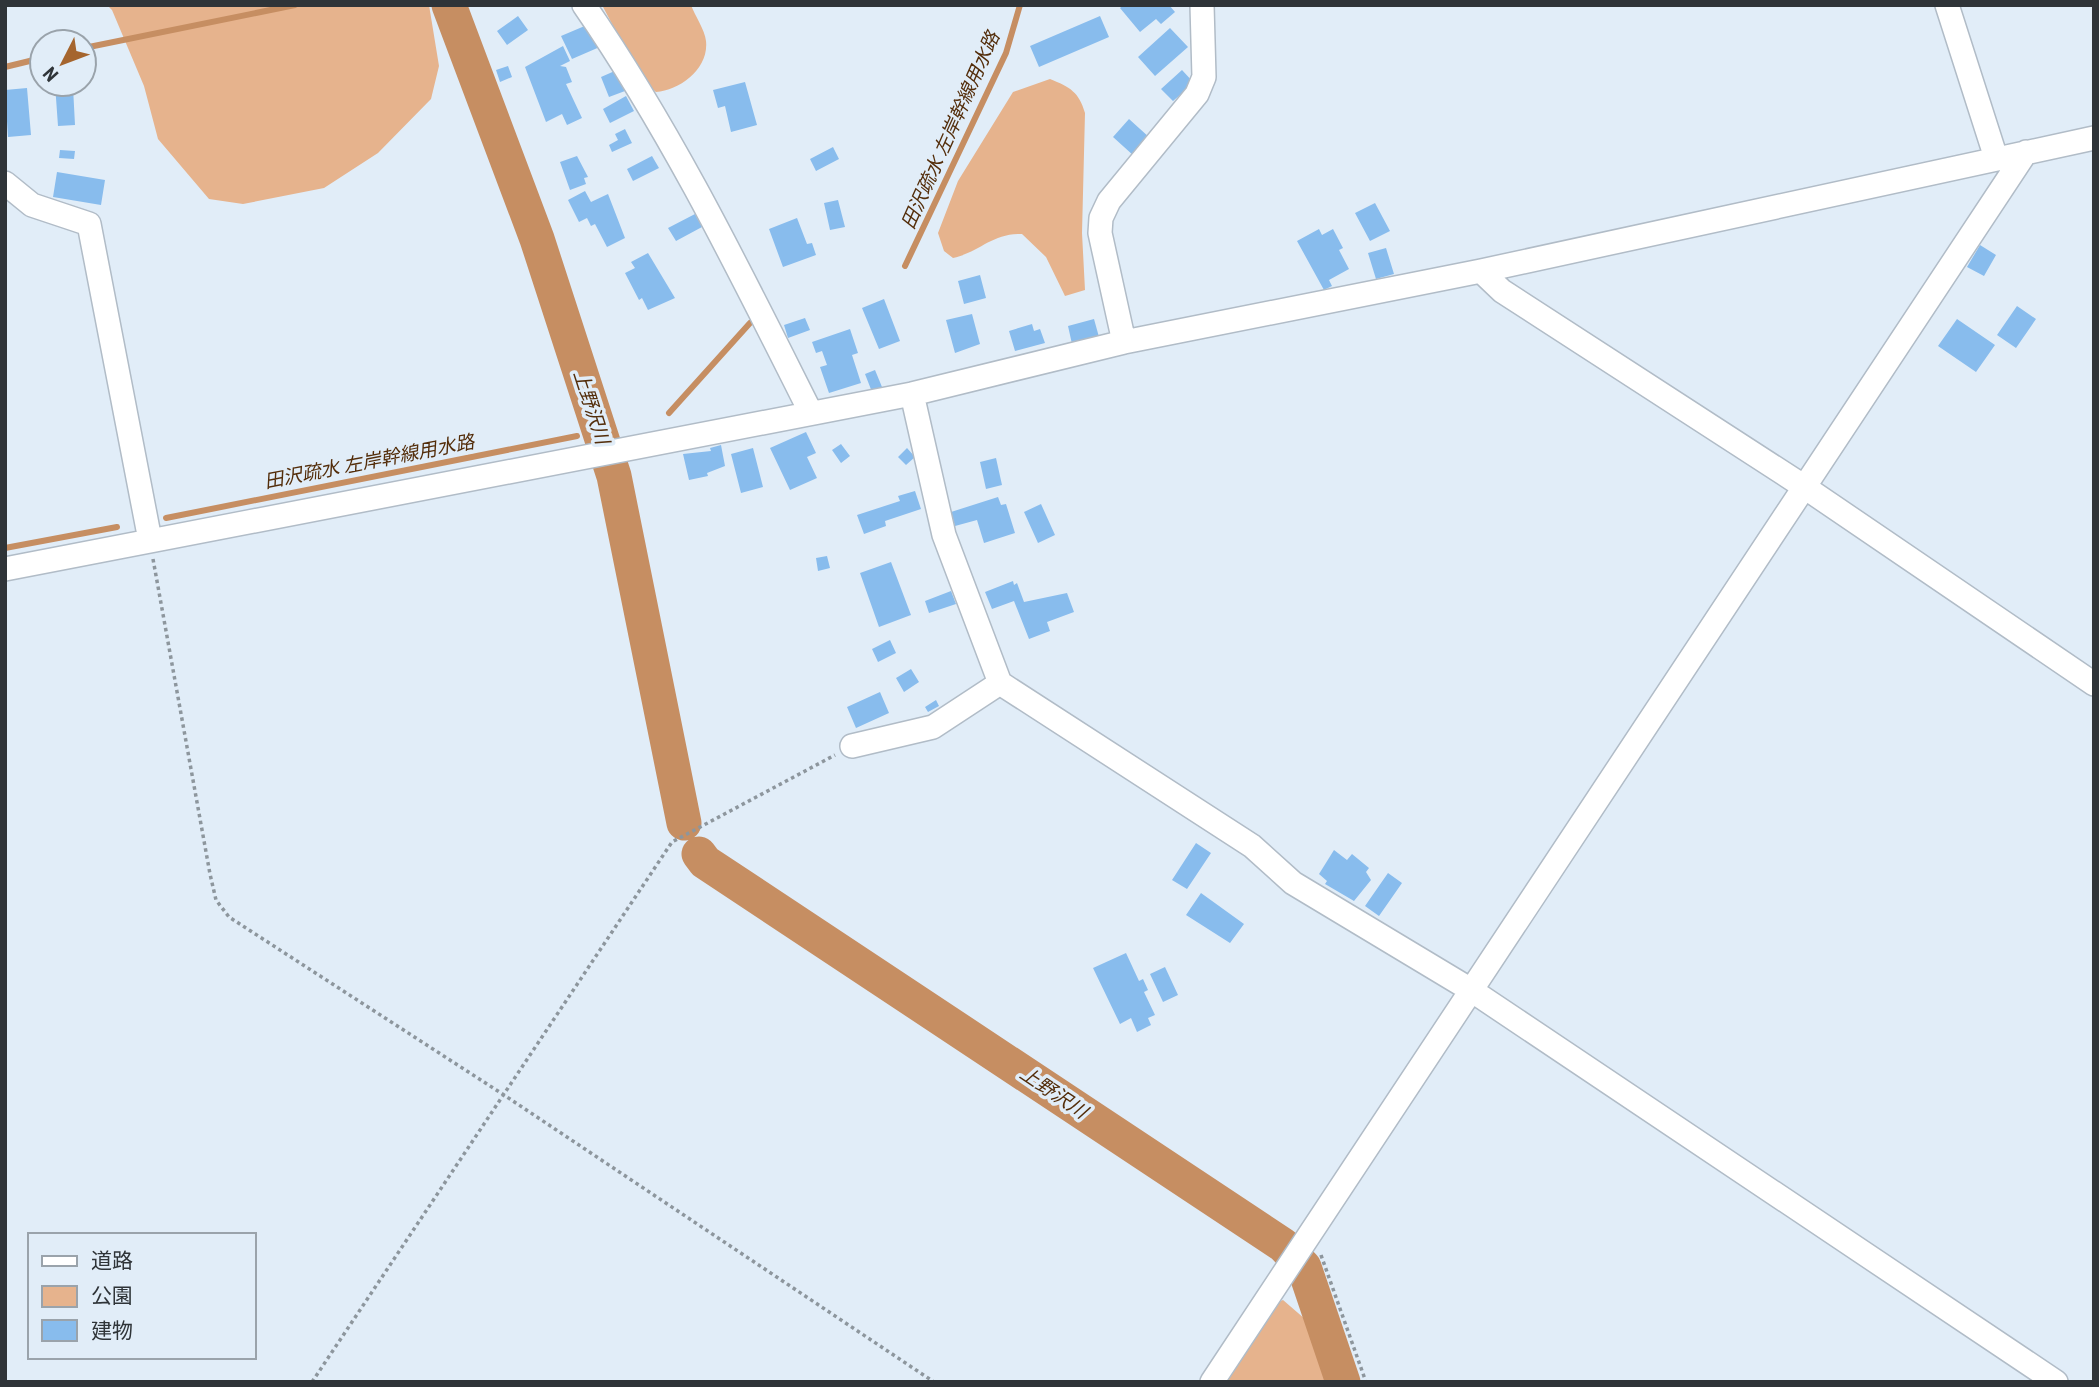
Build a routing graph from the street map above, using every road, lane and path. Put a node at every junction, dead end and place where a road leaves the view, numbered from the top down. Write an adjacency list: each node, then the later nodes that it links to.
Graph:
1 (584, 5): 11 (street)
2 (1202, 5): 9 (street)
3 (1947, 5): 6 (street)
4 (2094, 138): 5 (street)
5 (2026, 152): 6 (street); 12 (street)
6 (1996, 158): 8 (street)
7 (5, 183): 13 (street)
8 (1482, 271): 9 (street); 12 (street)
9 (1124, 342): 10 (street)
10 (912, 394): 11 (street); 15 (street)
11 (811, 413): 13 (street)
12 (1803, 486): 16 (street); 18 (street)
13 (150, 540): 14 (street); 19 (path)
14 (5, 569)
15 (1000, 683): 17 (street); 18 (street)
16 (2094, 684)
17 (852, 746): 19 (path)
18 (1471, 990): 20 (street); 25 (street)
19 (503, 1095): 21 (path); 22 (path)
20 (1307, 1236): 23 (street); 24 (path)
21 (312, 1382)
22 (934, 1382)
23 (1212, 1382)
24 (1366, 1382)
25 (2056, 1382)

